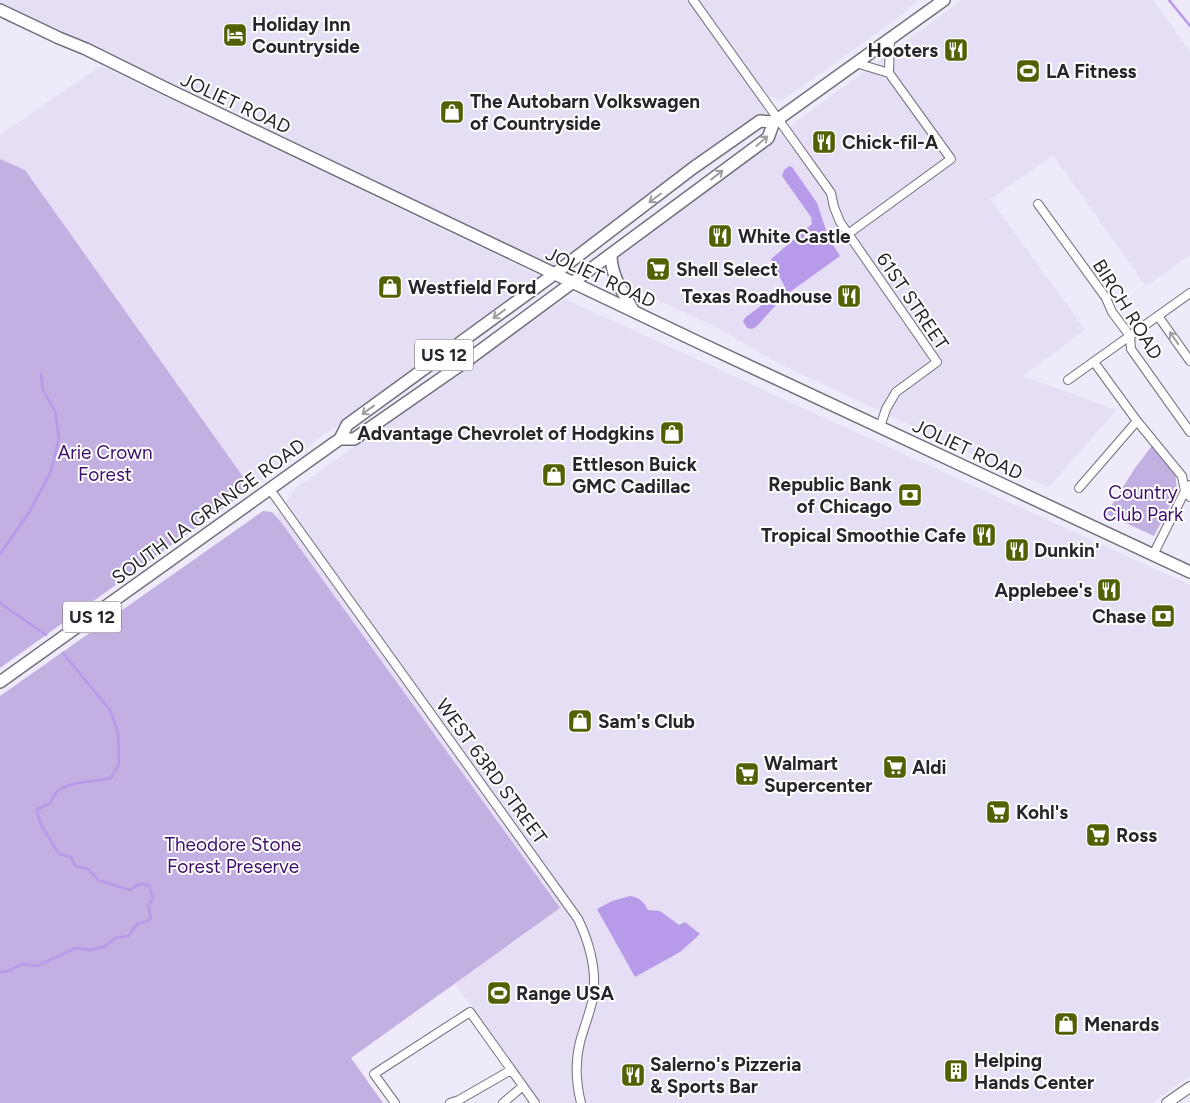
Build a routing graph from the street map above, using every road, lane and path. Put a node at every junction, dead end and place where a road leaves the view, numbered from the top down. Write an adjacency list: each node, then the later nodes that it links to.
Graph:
1 (693, 0): 7 (street, 61ST STREET)
2 (944, 0): 4 (main road, SOUTH LA GRANGE ROAD / US 12)
3 (0, 10): 11 (main road, JOLIET ROAD)
4 (890, 39): 5 (main road, SOUTH LA GRANGE ROAD / US 12); 6 (street)
5 (856, 63): 6 (street); 7 (main road, SOUTH LA GRANGE ROAD / US 12)
6 (889, 72): 9 (street)
7 (776, 121): 9 (street, 61ST STREET); 10 (main road, SOUTH LA GRANGE ROAD / US 12, one-way to 7); 11 (main road, SOUTH LA GRANGE ROAD / US 12, one-way to 11)
8 (1038, 204): 16 (street, BIRCH ROAD)
9 (848, 234): 21 (street, 61ST STREET)
10 (611, 255): 12 (main road, SOUTH LA GRANGE ROAD / US 12); 14 (main road)
11 (553, 274): 12 (main road, JOLIET ROAD); 23 (main road, SOUTH LA GRANGE ROAD / US 12, one-way to 23)
12 (571, 282): 14 (main road, JOLIET ROAD); 23 (main road, SOUTH LA GRANGE ROAD / US 12)
13 (1190, 293): 15 (street)
14 (633, 310): 21 (main road, JOLIET ROAD)
15 (1158, 316): 16 (street); 17 (street, one-way to 15)
16 (1130, 336): 18 (street); 22 (street, BIRCH ROAD)
17 (1190, 361)
18 (1094, 362): 19 (street); 20 (street)
19 (1068, 380)
20 (1137, 421): 25 (street); 26 (street)
21 (880, 428): 27 (main road, JOLIET ROAD)
22 (1190, 432)
23 (340, 439): 24 (main road, SOUTH LA GRANGE ROAD / US 12)
24 (269, 488): 29 (main road, SOUTH LA GRANGE ROAD / US 12); 37 (street, WEST 63RD STREET)
25 (1079, 488)
26 (1188, 491): 27 (street)
27 (1153, 554): 28 (main road, JOLIET ROAD)
28 (1190, 572)
29 (0, 682)
30 (511, 1070): 31 (street); 33 (street); 34 (street)
31 (523, 1086): 35 (street); 36 (street)
32 (1190, 1087): 38 (street)
33 (395, 1103)
34 (450, 1103)
35 (503, 1103)
36 (535, 1103)
37 (580, 1103)
38 (1167, 1103)

